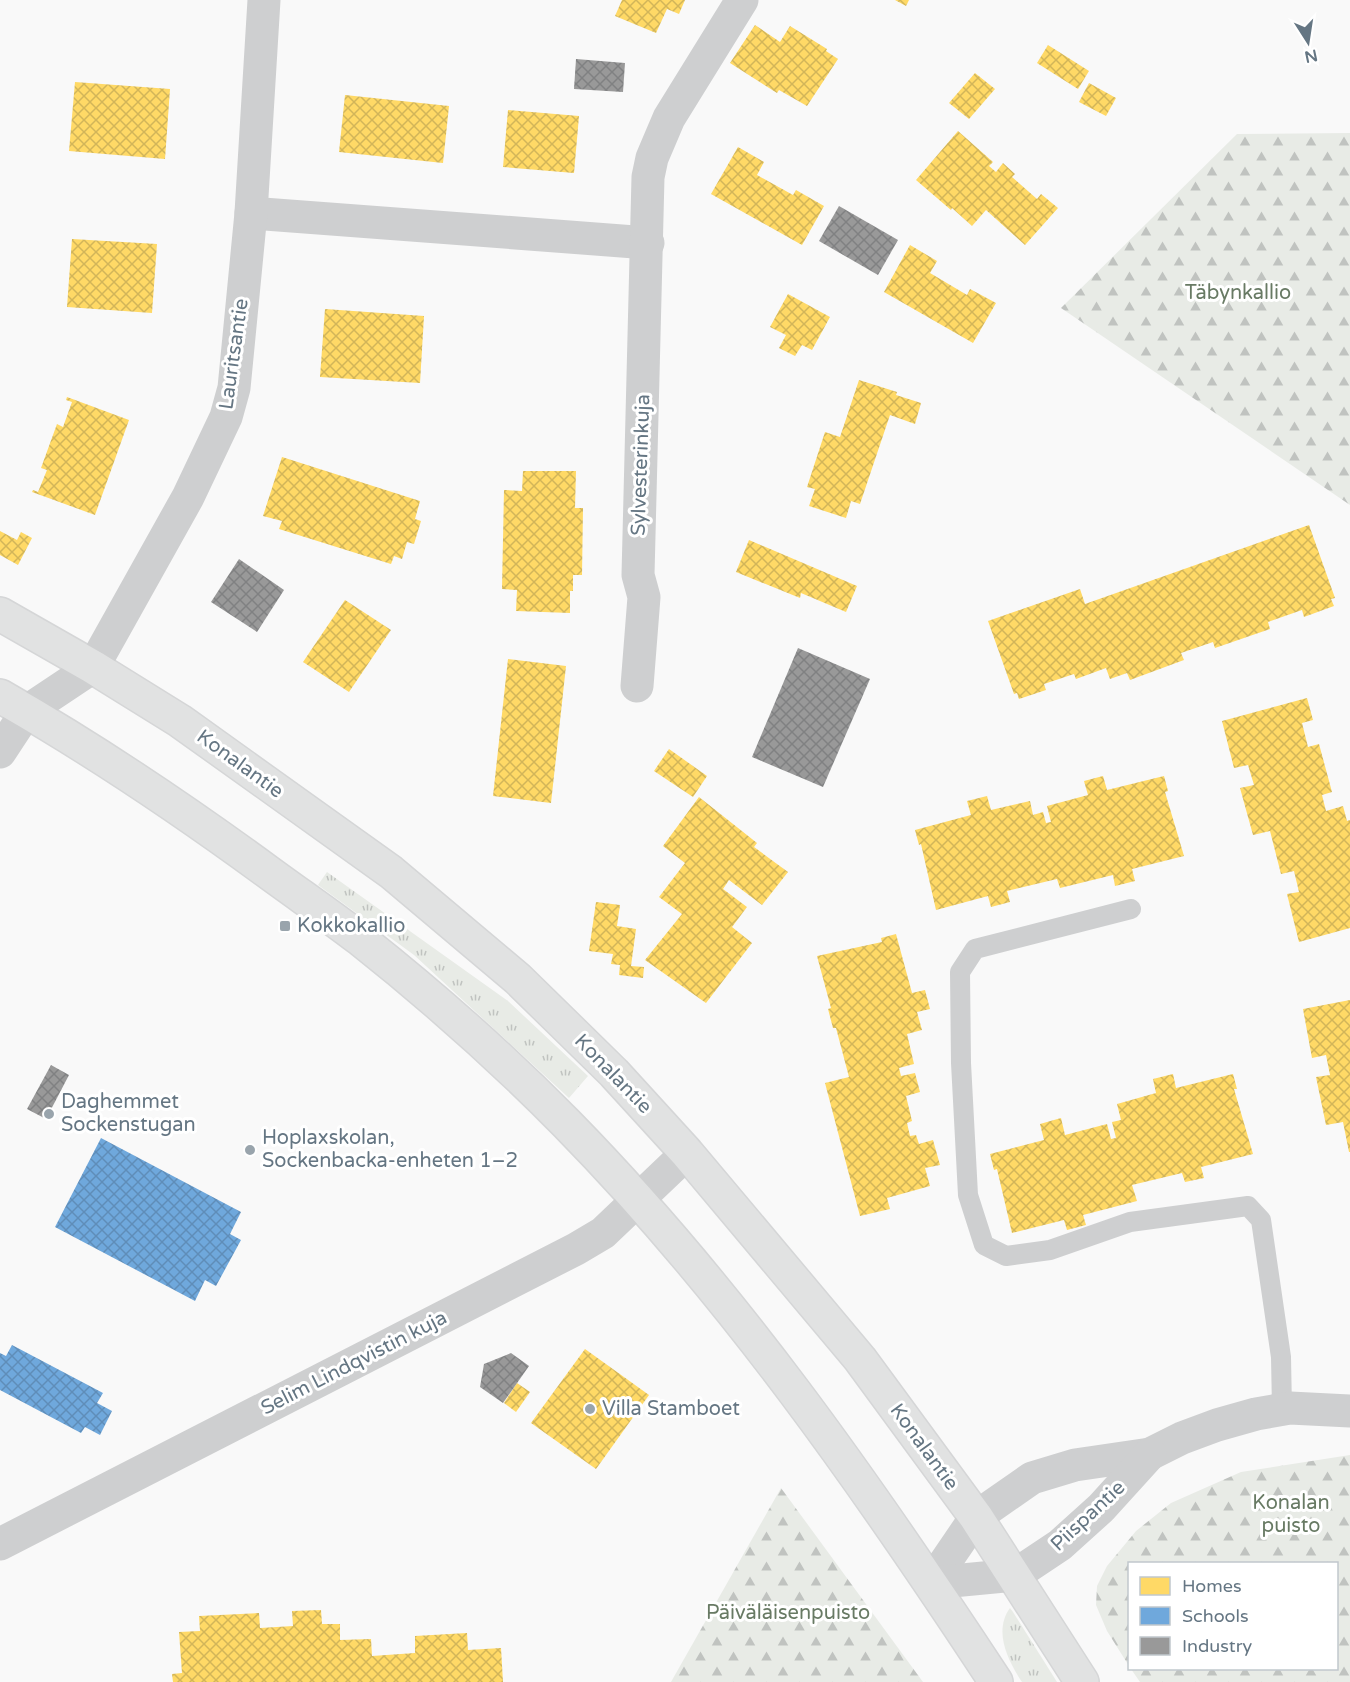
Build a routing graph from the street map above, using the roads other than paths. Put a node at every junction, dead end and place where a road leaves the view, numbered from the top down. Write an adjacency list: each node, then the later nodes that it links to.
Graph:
1 (264, 0): 3 (street, Lauritsantie)
2 (742, 0): 4 (street, Sylvesterinkuja)
3 (251, 213): 4 (street); 6 (street, Lauritsantie)
4 (648, 243): 7 (street, Sylvesterinkuja)
5 (0, 614): 6 (main road, Konalantie)
6 (93, 667): 8 (street, Lauritsantie); 11 (main road, Konalantie)
7 (637, 686)
8 (13, 704): 9 (street); 12 (main road)
9 (0, 752)
10 (1131, 909): 13 (lane)
11 (687, 1153): 12 (street, Selim Lindqvistin kuja); 16 (main road, Konalantie)
12 (638, 1200): 17 (street, Selim Lindqvistin kuja); 19 (main road)
13 (1282, 1409): 14 (street, Piispantie); 15 (street, Piispantie)
14 (1350, 1411)
15 (1150, 1454): 16 (street, Piispantie); 18 (street, Piispantie)
16 (976, 1517): 18 (main road, Konalantie); 19 (street, Piispantie)
17 (0, 1544)
18 (1015, 1575): 19 (street, Piispantie); 21 (main road, Konalantie)
19 (931, 1583): 20 (main road)
20 (996, 1682)
21 (1082, 1682)

